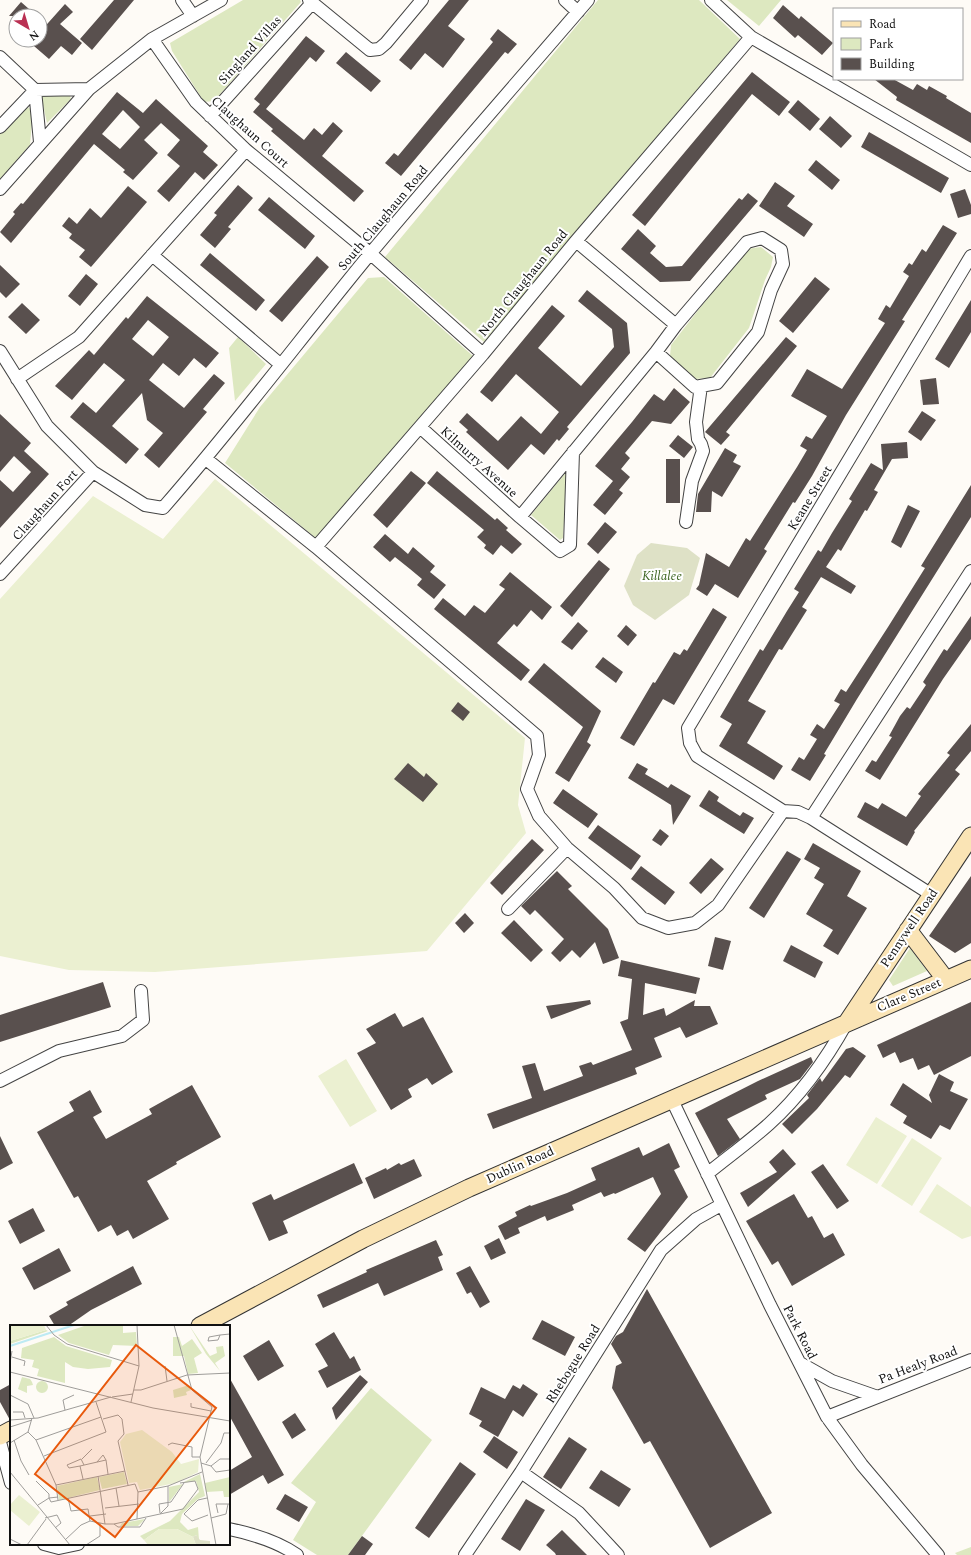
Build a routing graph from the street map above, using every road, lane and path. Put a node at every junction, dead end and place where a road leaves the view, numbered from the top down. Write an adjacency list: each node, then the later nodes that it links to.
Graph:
1 (182, 0): 9 (street)
2 (221, 0): 9 (street)
3 (422, 0): 7 (street)
4 (565, 0): 8 (street)
5 (588, 0): 8 (street, South Claughaun Road)
6 (711, 0): 10 (street)
7 (310, 1): 15 (street, Singland Villas)
8 (578, 12): 22 (street, South Claughaun Road)
9 (193, 16): 11 (street)
10 (751, 37): 19 (street); 21 (street, North Claughaun Road)
11 (152, 39): 13 (street); 15 (street, Claughaun Court)
12 (0, 58): 14 (street)
13 (89, 89): 14 (street); 17 (street)
14 (35, 90): 16 (street); 17 (street)
15 (210, 116): 18 (street, Claughaun Court)
16 (0, 127)
17 (40, 142): 20 (street)
18 (246, 150): 22 (street, Claughaun Court); 23 (street)
19 (971, 165)
20 (0, 189)
21 (576, 241): 25 (street); 28 (street, North Claughaun Road)
22 (371, 254): 28 (street, Claughaun Court); 29 (street, South Claughaun Road)
23 (152, 255): 29 (street); 30 (street)
24 (971, 256): 41 (street, Keane Street)
25 (676, 325): 27 (street, Kilmurry Avenue); 31 (street, Kilmurry Avenue)
26 (0, 351): 30 (street)
27 (656, 352): 31 (street); 33 (street, Kilmurry Avenue)
28 (483, 354): 32 (street, North Claughaun Road)
29 (280, 364): 34 (street, South Claughaun Road)
30 (17, 379): 35 (street)
31 (701, 386): 37 (street)
32 (420, 427): 36 (street, Kilmurry Avenue); 38 (street, North Claughaun Road)
33 (573, 452): 36 (street, Kilmurry Avenue); 36 (street, Kilmurry Avenue)
34 (206, 459): 35 (street, Claughaun Fort); 38 (street)
35 (93, 472): 40 (street, Claughaun Fort)
36 (520, 517)
37 (686, 522)
38 (316, 547): 44 (street)
39 (971, 571): 42 (street)
40 (0, 574)
41 (783, 811): 42 (street); 44 (street)
42 (811, 818): 45 (street)
43 (971, 836): 45 (main road, Pennywell Road)
44 (567, 848): 46 (street)
45 (932, 895): 47 (main road, Pennywell Road)
46 (508, 909)
47 (908, 930): 49 (main road); 51 (main road, Pennywell Road)
48 (971, 969): 49 (main road, Clare Street)
49 (946, 980): 51 (main road, Clare Street)
50 (142, 991): 52 (street)
51 (848, 1021): 53 (main road, Dublin Road); 54 (street)
52 (0, 1081)
53 (672, 1100): 54 (street, Park Road); 56 (main road, Dublin Road)
54 (707, 1174): 55 (street, Park Road)
55 (722, 1205): 58 (street, Park Road); 64 (street, Rhebogue Road)
56 (202, 1325)
57 (971, 1360): 59 (street, Pa Healy Road)
58 (800, 1363): 59 (street, Pa Healy Road); 60 (street, Park Road)
59 (875, 1396): 60 (street, Pa Healy Road)
60 (827, 1417): 72 (street, Park Road)
61 (10, 1431): 62 (main road)
62 (0, 1436)
63 (0, 1442): 65 (street)
64 (521, 1472): 70 (street, Rhebogue Road); 71 (street)
65 (10, 1479)
66 (230, 1529): 69 (street)
67 (48, 1545): 68 (street)
68 (73, 1545)
69 (297, 1555)
70 (465, 1555)
71 (618, 1555)
72 (938, 1555)

